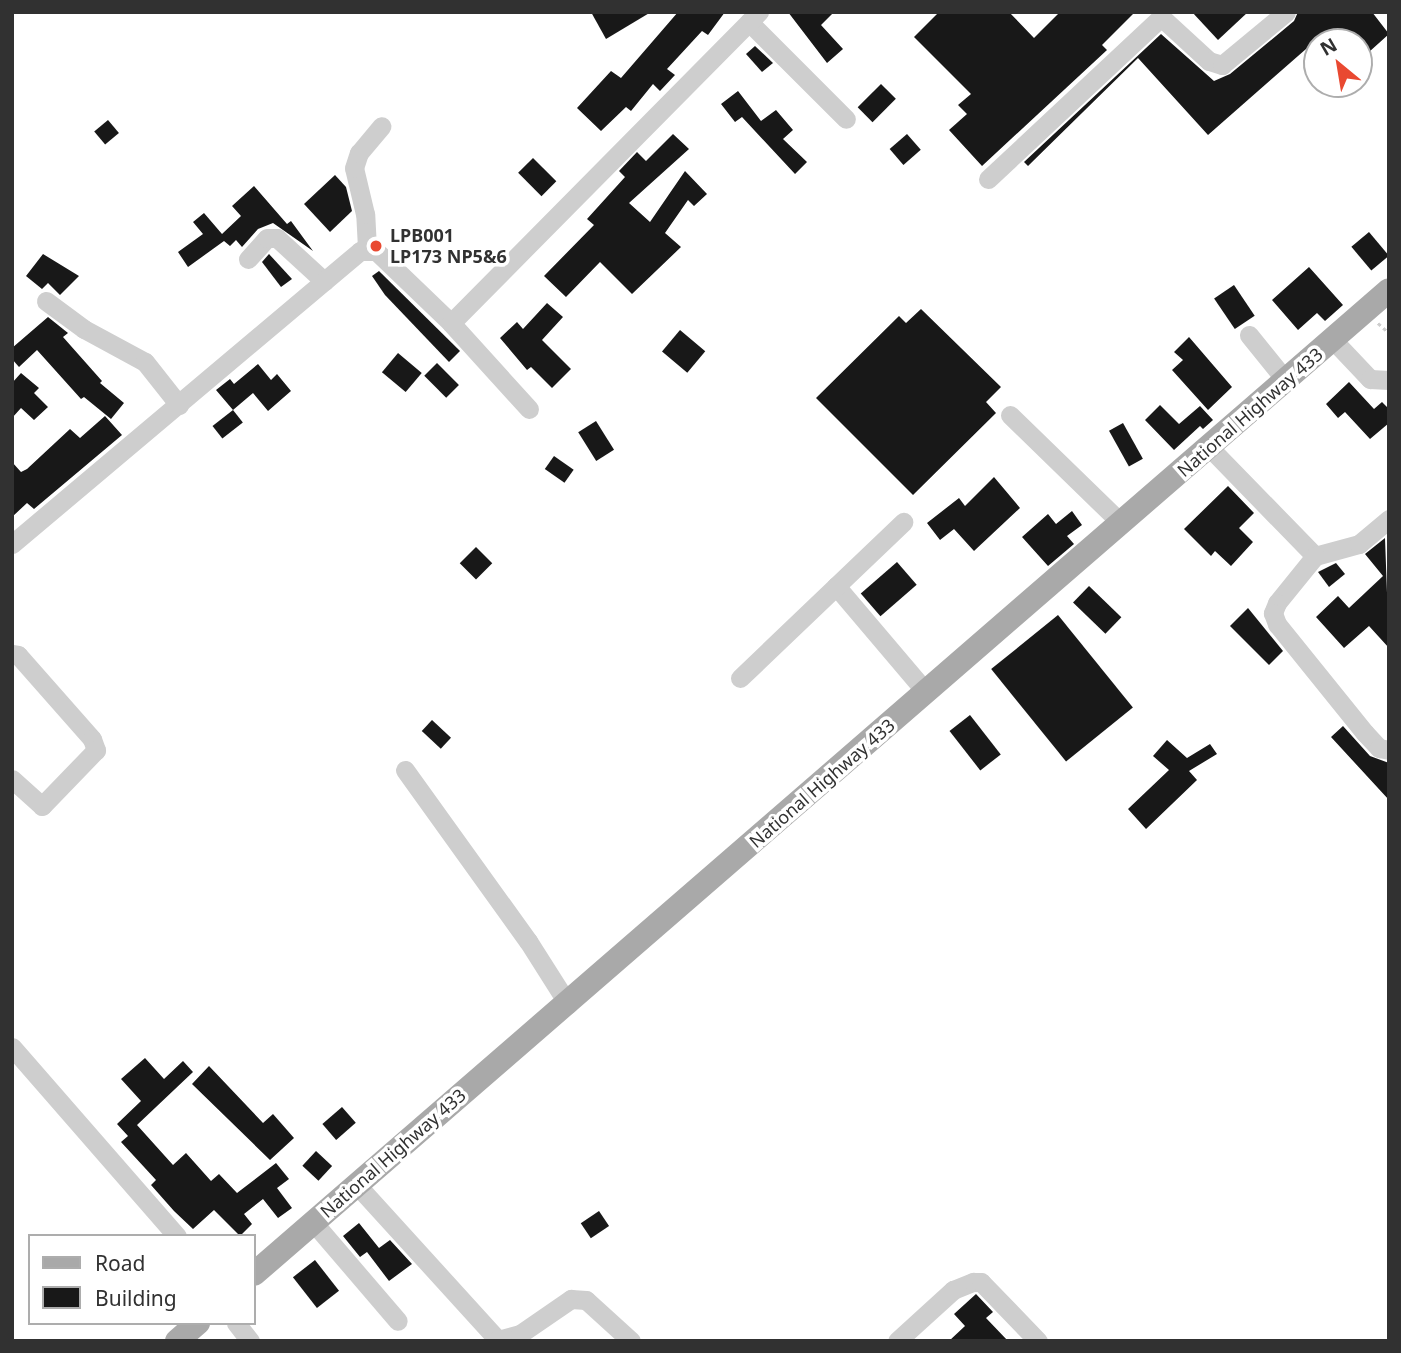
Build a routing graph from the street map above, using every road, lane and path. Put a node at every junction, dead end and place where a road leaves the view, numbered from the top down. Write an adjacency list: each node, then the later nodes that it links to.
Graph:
1 (1286, 12): 5 (street)
2 (754, 17): 3 (street); 11 (street)
3 (846, 118)
4 (382, 126): 6 (street)
5 (988, 179)
6 (367, 248): 8 (street); 11 (street)
7 (248, 259): 8 (street)
8 (324, 281): 16 (street)
9 (1389, 290): 13 (main road, National Highway 433)
10 (46, 301): 16 (street)
11 (451, 323): 17 (street)
12 (1249, 335): 15 (street)
13 (1333, 340): 14 (street); 15 (main road, National Highway 433)
14 (1389, 380)
15 (1287, 382): 19 (main road, National Highway 433)
16 (179, 405): 23 (street)
17 (529, 409)
18 (1010, 415): 21 (street)
19 (1209, 447): 21 (main road, National Highway 433); 24 (street)
20 (903, 522): 25 (street)
21 (1121, 523): 28 (main road, National Highway 433)
22 (1386, 528): 24 (street)
23 (12, 544)
24 (1315, 556): 29 (street)
25 (836, 586): 27 (street); 28 (street)
26 (12, 654): 31 (street)
27 (740, 678)
28 (926, 692): 32 (main road, National Highway 433)
29 (1389, 750)
30 (405, 770): 32 (street)
31 (12, 779)
32 (568, 1004): 34 (main road, National Highway 433)
33 (12, 1047): 36 (street)
34 (356, 1184): 35 (main road, National Highway 433); 43 (street)
35 (313, 1222): 37 (main road, National Highway 433); 38 (street)
36 (175, 1234)
37 (256, 1272)
38 (398, 1321)
39 (196, 1325): 41 (main road)
40 (238, 1325): 42 (street)
41 (177, 1341)
42 (250, 1341)
43 (631, 1341)
44 (897, 1341): 45 (street)
45 (1038, 1341)

